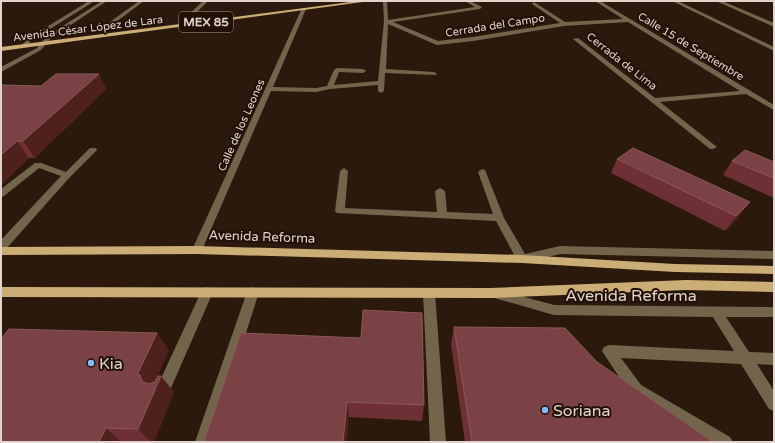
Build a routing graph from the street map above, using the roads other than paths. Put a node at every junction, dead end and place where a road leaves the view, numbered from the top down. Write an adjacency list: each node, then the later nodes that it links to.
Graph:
1 (92, 1): 13 (street)
2 (106, 1): 14 (street)
3 (142, 1): 21 (street)
4 (206, 1): 16 (street)
5 (332, 1): 16 (main road, Avenida César López de Lara / MEX 85)
6 (368, 1): 15 (main road, Avenida César López de Lara / MEX 85)
7 (385, 1): 18 (street)
8 (467, 1): 18 (street)
9 (597, 1): 17 (street, Calle 15 de Septiembre)
10 (674, 1): 28 (street)
11 (718, 1): 20 (street)
12 (534, 3): 19 (street, Cerrada del Campo)
13 (80, 9): 14 (street); 24 (street)
14 (92, 9): 22 (street)
15 (304, 9): 26 (main road, Avenida César López de Lara / MEX 85); 36 (street, Calle de los Leones)
16 (186, 20): 21 (main road, Avenida César López de Lara / MEX 85)
17 (630, 20): 19 (street, Cerrada del Campo); 38 (street, Calle 15 de Septiembre)
18 (386, 21): 19 (street, Cerrada del Campo); 32 (street)
19 (564, 24)
20 (774, 25)
21 (102, 30): 22 (main road, Avenida César López de Lara / MEX 85)
22 (49, 37): 24 (main road, Avenida César López de Lara / MEX 85); 26 (street)
23 (576, 39): 39 (street, Cerrada de Lima)
24 (29, 40): 25 (main road, Avenida César López de Lara / MEX 85); 27 (street)
25 (1, 43)
26 (43, 44): 27 (main road, Avenida César López de Lara / MEX 85); 30 (street)
27 (24, 46): 29 (main road, Avenida César López de Lara / MEX 85)
28 (774, 48)
29 (1, 49)
30 (1, 70)
31 (363, 71): 35 (street)
32 (382, 71): 33 (street); 34 (street)
33 (434, 74)
34 (381, 83): 35 (street); 37 (street)
35 (330, 87): 36 (street)
36 (269, 89): 51 (street, Calle de los Leones)
37 (381, 91)
38 (747, 92): 39 (street, Cerrada de Lima); 40 (street, Calle 15 de Septiembre)
39 (653, 100): 41 (street, Cerrada de Lima)
40 (774, 108)
41 (713, 147)
42 (92, 150): 45 (street)
43 (344, 171): 48 (street)
44 (482, 172): 49 (street)
45 (67, 175): 47 (street); 50 (street)
46 (440, 190): 48 (street)
47 (1, 194)
48 (442, 215): 49 (street)
49 (499, 218): 54 (street)
50 (1, 247)
51 (197, 250): 52 (main road, Avenida Reforma); 54 (main road, Avenida Reforma)
52 (1, 251)
53 (774, 255): 54 (street, Avenida Reforma)
54 (522, 259): 55 (main road, Avenida Reforma)
55 (774, 270)
56 (774, 287): 61 (main road, Avenida Reforma)
57 (1, 292): 58 (main road, Avenida Reforma)
58 (207, 292): 59 (main road, Avenida Reforma); 66 (street)
59 (253, 292): 60 (main road, Avenida Reforma); 68 (street)
60 (429, 293): 61 (main road, Avenida Reforma); 69 (street)
61 (491, 293): 62 (street, Avenida Reforma)
62 (716, 311): 63 (street, Avenida Reforma); 64 (street)
63 (774, 312)
64 (744, 356): 65 (street); 67 (street); 70 (street)
65 (774, 359)
66 (162, 392)
67 (774, 404)
68 (203, 442)
69 (438, 442)
70 (725, 442)

